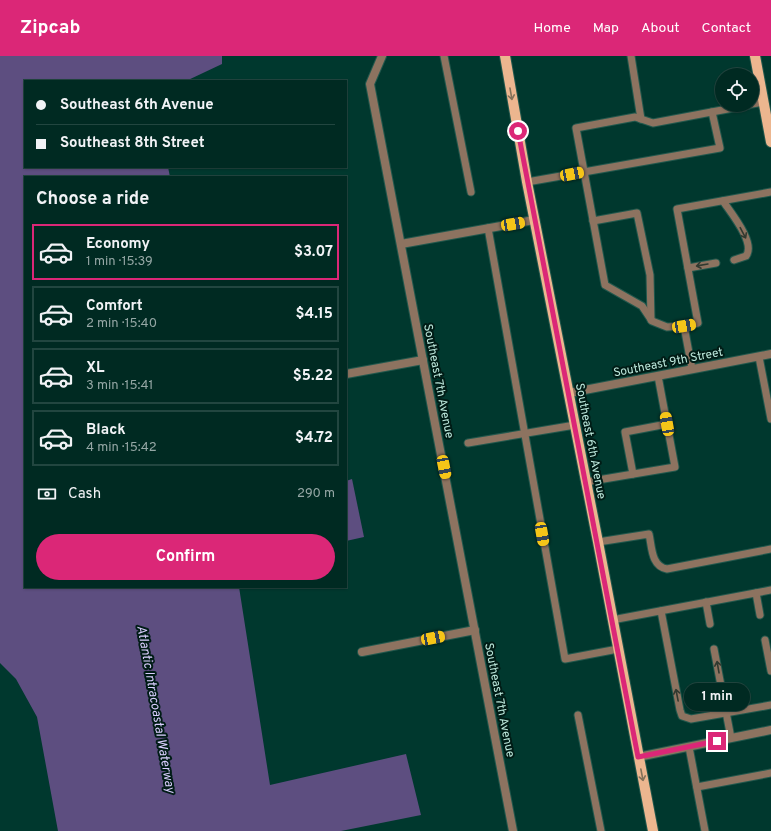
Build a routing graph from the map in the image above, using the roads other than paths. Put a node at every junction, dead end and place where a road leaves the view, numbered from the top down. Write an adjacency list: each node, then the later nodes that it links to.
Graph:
1 (382, 56): 20 (street, Southeast 7th Avenue)
2 (444, 56): 14 (lane)
3 (505, 56): 13 (main road, Southeast 6th Avenue, one-way to 13)
4 (755, 56): 6 (main road)
5 (630, 57): 10 (lane)
6 (764, 102): 7 (lane); 11 (main road)
7 (759, 103)
8 (715, 111): 9 (lane)
9 (712, 112): 10 (lane); 12 (lane)
10 (641, 119): 12 (lane)
11 (771, 142)
12 (584, 171): 13 (lane); 18 (lane)
13 (527, 182): 17 (main road, Southeast 6th Avenue)
14 (471, 192)
15 (771, 192): 16 (lane)
16 (723, 201): 21 (lane, one-way to 21); 23 (lane)
17 (534, 220): 19 (street); 32 (main road, Southeast 6th Avenue)
18 (593, 221): 24 (lane); 24 (lane)
19 (488, 228): 20 (street); 36 (lane)
20 (401, 244): 28 (street, Southeast 7th Avenue)
21 (734, 260)
22 (716, 263): 23 (lane, one-way to 23)
23 (688, 268): 25 (lane)
24 (652, 321): 25 (lane)
25 (684, 326): 29 (lane)
26 (771, 354): 27 (street, Southeast 9th Street)
27 (759, 357): 29 (street, Southeast 9th Street); 33 (lane)
28 (423, 360): 30 (street); 49 (street, Southeast 7th Avenue)
29 (692, 369): 31 (street, Southeast 9th Street)
30 (347, 374)
31 (658, 376): 32 (street, Southeast 9th Street); 34 (lane)
32 (569, 393): 35 (main road, Southeast 6th Avenue)
33 (771, 419)
34 (667, 424): 38 (lane); 38 (lane)
35 (575, 425): 36 (lane); 39 (main road, Southeast 6th Avenue)
36 (524, 434): 37 (lane); 51 (lane)
37 (468, 444)
38 (633, 474): 39 (lane)
39 (586, 482): 40 (main road, Southeast 6th Avenue)
40 (598, 542): 41 (lane); 47 (main road, Southeast 6th Avenue)
41 (771, 549)
42 (771, 590): 43 (lane)
43 (756, 593): 44 (lane); 46 (lane)
44 (706, 602): 45 (lane); 48 (lane)
45 (661, 611): 47 (lane); 56 (lane, one-way to 45)
46 (760, 615)
47 (612, 620): 51 (main road, Southeast 6th Avenue)
48 (710, 624)
49 (475, 630): 53 (street); 64 (street, Southeast 7th Avenue)
50 (765, 640): 54 (lane)
51 (618, 649): 61 (main road, Southeast 6th Avenue)
52 (714, 649): 56 (lane, one-way to 52)
53 (362, 652)
54 (771, 671)
55 (771, 705): 56 (lane)
56 (726, 713): 59 (lane)
57 (578, 715): 65 (lane)
58 (771, 730): 59 (street)
59 (731, 738): 60 (street)
60 (689, 747): 61 (street); 63 (lane)
61 (638, 757): 66 (main road, Southeast 6th Avenue, one-way to 66)
62 (771, 773): 63 (lane)
63 (696, 787): 67 (lane)
64 (513, 831)
65 (600, 831)
66 (653, 831)
67 (705, 831)

